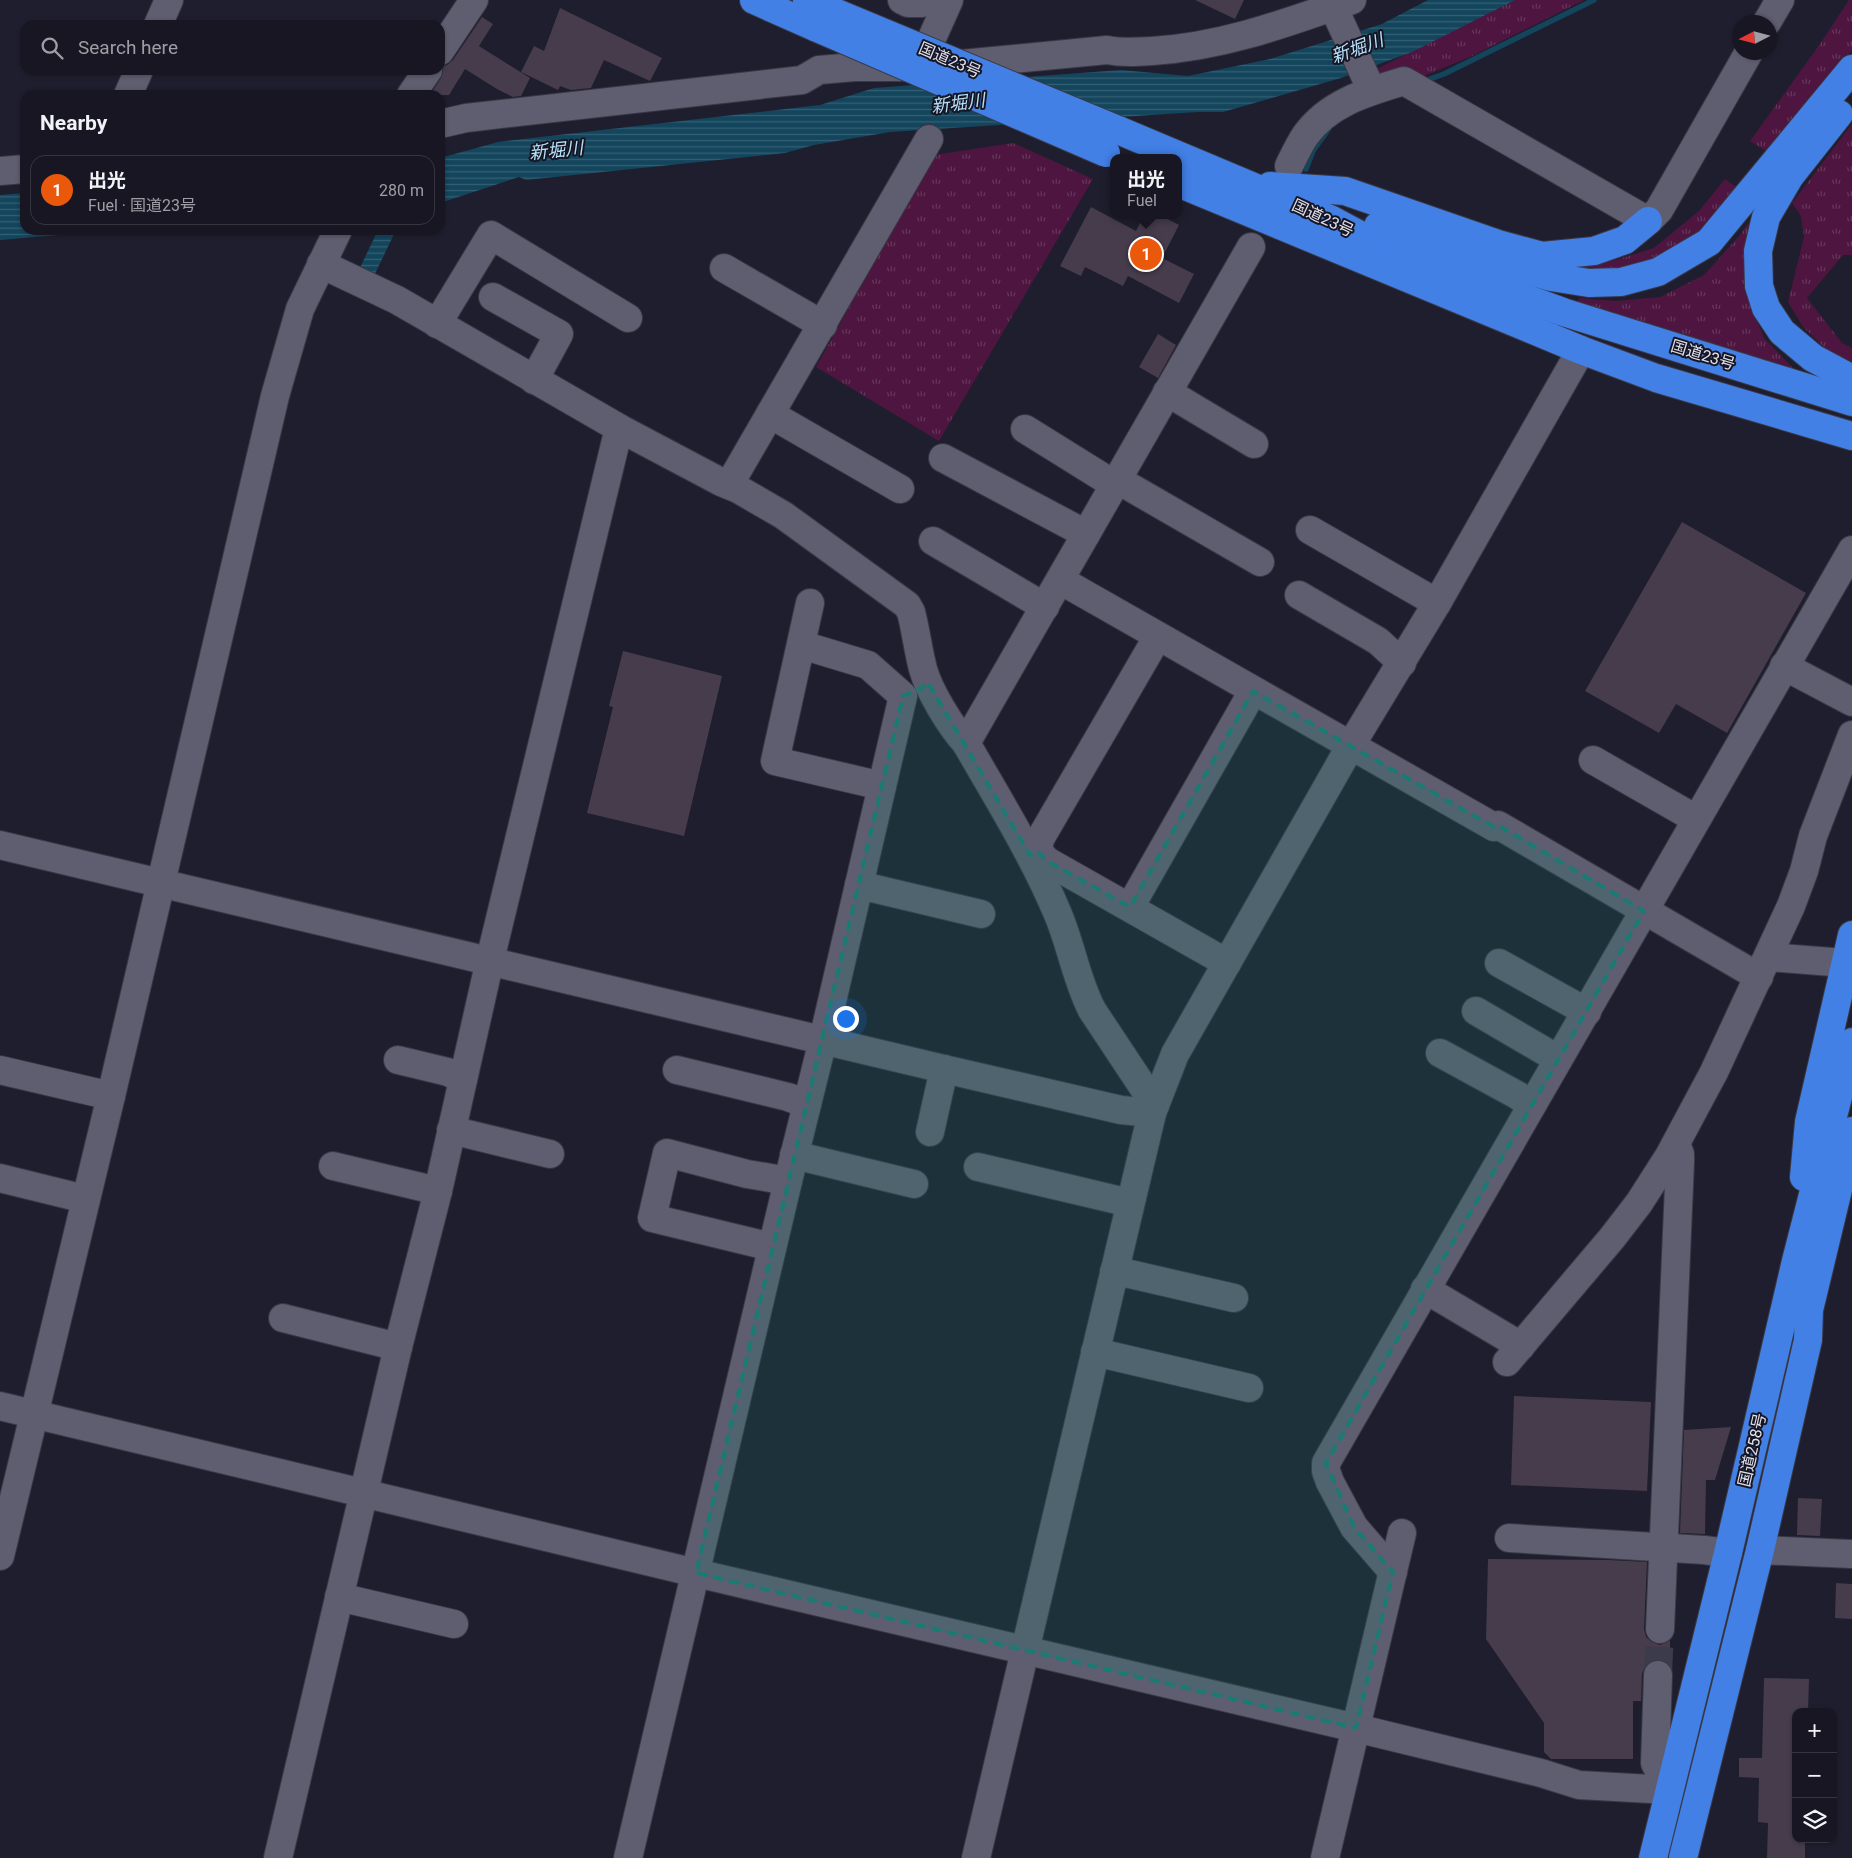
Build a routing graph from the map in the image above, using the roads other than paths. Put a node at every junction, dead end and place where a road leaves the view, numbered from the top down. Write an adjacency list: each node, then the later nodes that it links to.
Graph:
1 (169, 0): 11 (street)
2 (474, 0): 12 (street)
3 (754, 0): 9 (highway, 国道23号)
4 (902, 0): 5 (street)
5 (927, 0)
6 (949, 0): 14 (street)
7 (1780, 0): 10 (street)
8 (1338, 7): 14 (street); 18 (street)
9 (817, 12): 24 (highway, 国道23号, bridge)
10 (1771, 15)
11 (160, 20)
12 (445, 44)
13 (1744, 60): 33 (street)
14 (919, 67): 22 (street)
15 (1852, 69): 32 (highway)
16 (137, 75): 19 (street)
17 (425, 75): 20 (street)
18 (1370, 85): 27 (street); 33 (street)
19 (130, 90)
20 (414, 90)
21 (1852, 97): 44 (highway)
22 (445, 123)
23 (929, 139): 41 (street)
24 (1114, 147): 25 (highway, 国道23号)
25 (1140, 154)
26 (1182, 166): 30 (highway, 国道23号)
27 (1289, 166)
28 (20, 169): 29 (street)
29 (0, 171)
30 (1249, 184): 32 (highway, 国道23号); 33 (highway)
31 (1182, 185): 42 (highway, 国道23号)
32 (1332, 220): 47 (highway, 国道23号)
33 (1648, 221)
34 (336, 235): 36 (street)
35 (1251, 247): 46 (street)
36 (321, 264): 40 (street); 84 (street)
37 (724, 268): 41 (street)
38 (493, 297): 45 (street)
39 (628, 318): 40 (street)
40 (437, 324): 45 (street)
41 (823, 324): 48 (street)
42 (1581, 350): 43 (highway, 国道23号); 65 (street)
43 (1656, 378): 51 (highway, 国道23号); 53 (highway)
44 (1852, 378)
45 (534, 380): 49 (street)
46 (1167, 392): 52 (street); 55 (street)
47 (1852, 402)
48 (770, 414): 56 (street); 57 (street)
49 (619, 428): 56 (street); 90 (street)
50 (1025, 429): 55 (street)
51 (1852, 436)
52 (1254, 444)
53 (1852, 451)
54 (943, 458): 59 (street)
55 (1116, 483): 59 (street); 62 (street)
56 (729, 485): 72 (street)
57 (900, 489)
58 (1310, 530): 65 (street)
59 (1086, 534): 63 (street)
60 (932, 541): 67 (street)
61 (1852, 550): 71 (street)
62 (1260, 562)
63 (1060, 580): 67 (street); 68 (street)
64 (1300, 595): 70 (street)
65 (1437, 602): 70 (street)
66 (810, 603): 69 (street)
67 (1045, 607): 77 (street)
68 (1158, 636): 73 (street); 83 (street)
69 (802, 645): 74 (street); 80 (street)
70 (1402, 662): 78 (street)
71 (1784, 666): 75 (street); 81 (street)
72 (929, 684): 74 (street); 77 (street)
73 (1254, 691): 78 (street); 86 (street)
74 (903, 696): 80 (street)
75 (1852, 702)
76 (1852, 735): 94 (street)
77 (966, 743): 83 (street)
78 (1351, 745): 87 (street); 91 (street)
79 (1593, 760): 81 (street)
80 (882, 786): 85 (street)
81 (1696, 819): 87 (street)
82 (0, 845): 84 (street)
83 (1034, 853): 86 (street); 109 (street)
84 (159, 884): 90 (street); 106 (street)
85 (859, 885): 88 (street); 97 (street)
86 (1130, 907): 91 (street)
87 (1644, 911): 94 (street); 96 (street)
88 (981, 914)
89 (1852, 935): 93 (highway)
90 (490, 960): 97 (street); 105 (street)
91 (1227, 963): 109 (street)
92 (1499, 963): 96 (street)
93 (1846, 963): 94 (street); 126 (highway)
94 (1764, 967): 113 (street)
95 (1476, 1011): 100 (street)
96 (1587, 1012): 100 (street)
97 (823, 1040): 102 (street); 107 (street)
98 (1852, 1042): 126 (highway, 国道258号)
99 (1440, 1053): 108 (street)
100 (1558, 1059): 108 (street)
101 (398, 1060): 105 (street)
102 (944, 1069): 109 (street); 111 (street)
103 (0, 1070): 106 (street)
104 (677, 1070): 107 (street)
105 (463, 1078): 110 (street)
106 (111, 1096): 122 (street)
107 (807, 1104): 115 (street)
108 (1532, 1105): 128 (street)
109 (1153, 1109): 124 (street)
110 (451, 1130): 114 (street); 121 (street)
111 (930, 1132)
112 (1852, 1132): 131 (highway, 国道258号)
113 (1676, 1144): 128 (street); 140 (street)
114 (550, 1154)
115 (794, 1155): 119 (street); 120 (street)
116 (333, 1166): 121 (street)
117 (978, 1167): 124 (street)
118 (0, 1178): 122 (street)
119 (788, 1181): 125 (street); 125 (street)
120 (914, 1184)
121 (438, 1191): 132 (street)
122 (85, 1199): 136 (street)
123 (1852, 1202): 131 (highway)
124 (1130, 1203): 127 (street)
125 (772, 1247): 146 (street)
126 (1796, 1261): 142 (highway, 国道258号)
127 (1114, 1272): 129 (street); 133 (street)
128 (1425, 1289): 145 (street)
129 (1234, 1298)
130 (283, 1318): 132 (street)
131 (1808, 1340): 141 (highway, 国道258号)
132 (398, 1347): 137 (street)
133 (1095, 1352): 134 (street); 150 (street)
134 (1249, 1388)
135 (0, 1406): 136 (street)
136 (34, 1414): 137 (street); 144 (street)
137 (364, 1493): 146 (street); 147 (street)
138 (1402, 1533): 145 (street)
139 (1509, 1538): 140 (street)
140 (1663, 1547): 142 (street); 149 (street)
141 (1760, 1550): 143 (street); 159 (highway, 国道258号)
142 (1728, 1553): 153 (highway, 国道258号)
143 (1852, 1554)
144 (0, 1556)
145 (1392, 1572): 152 (street)
146 (696, 1573): 150 (street); 155 (street)
147 (339, 1597): 148 (street); 154 (street)
148 (454, 1624)
149 (1660, 1629)
150 (1024, 1650): 152 (street); 156 (street)
151 (1658, 1675): 153 (street)
152 (1356, 1728): 153 (street); 157 (street)
153 (1669, 1790): 158 (highway, 国道258号)
154 (278, 1858)
155 (628, 1858)
156 (976, 1858)
157 (1325, 1858)
158 (1653, 1858)
159 (1683, 1858)

